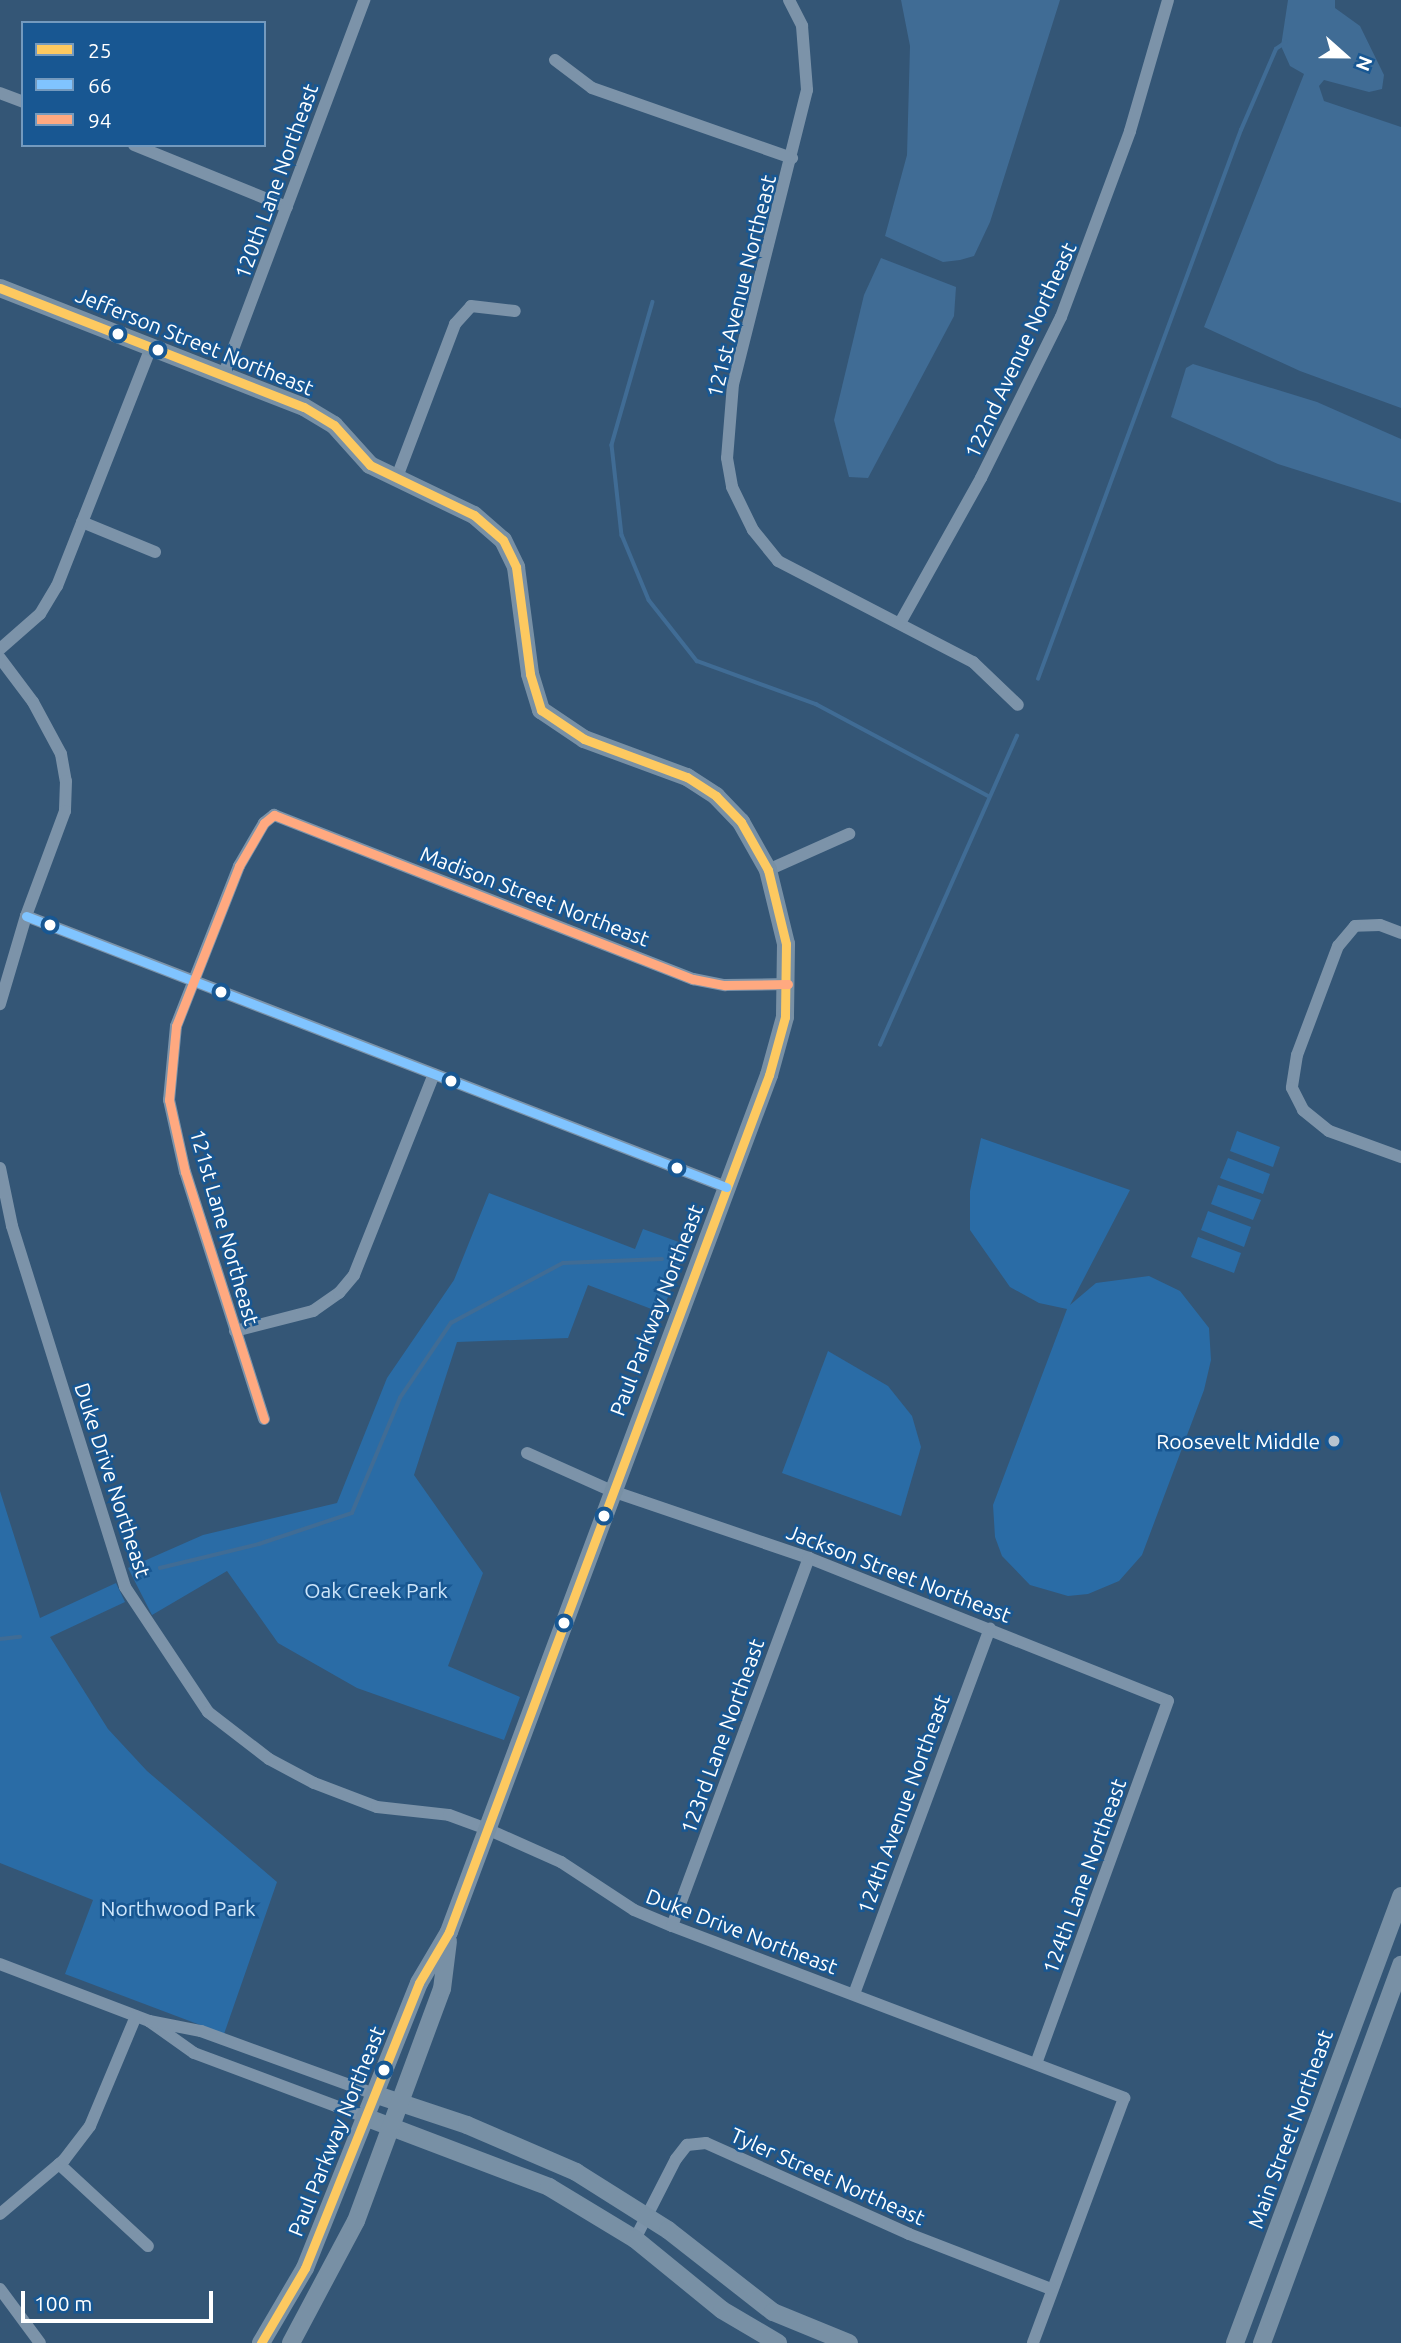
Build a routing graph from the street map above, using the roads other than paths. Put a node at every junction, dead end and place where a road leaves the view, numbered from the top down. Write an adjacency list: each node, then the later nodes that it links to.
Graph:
1 (363, 0): 9 (street, 120th Lane Northeast)
2 (789, 0): 8 (street, 121st Avenue Northeast)
3 (1168, 0): 17 (street, 122nd Avenue Northeast)
4 (555, 60): 8 (street)
5 (0, 93): 6 (street)
6 (21, 101)
7 (139, 147): 9 (street)
8 (792, 158): 17 (street, 121st Avenue Northeast)
9 (287, 207): 13 (street, 120th Lane Northeast)
10 (0, 288): 12 (street, Jefferson Street Northeast)
11 (515, 311): 14 (street)
12 (151, 347): 13 (street, Jefferson Street Northeast); 15 (street)
13 (223, 376): 14 (street, Jefferson Street Northeast)
14 (397, 477): 23 (street, Jefferson Street Northeast)
15 (82, 522): 16 (street); 18 (street)
16 (155, 552)
17 (900, 623): 20 (street)
18 (0, 649)
19 (0, 659): 24 (street)
20 (1018, 705)
21 (274, 815): 26 (street, 121st Lane Northeast); 27 (street, Madison Street Northeast)
22 (849, 834): 23 (street)
23 (768, 870): 27 (street, Jefferson Street Northeast)
24 (26, 916): 26 (street); 28 (street)
25 (1401, 933): 30 (street)
26 (195, 979): 29 (street); 34 (street, 121st Lane Northeast)
27 (788, 984): 32 (street, Paul Parkway Northeast)
28 (0, 1004)
29 (434, 1074): 32 (street); 34 (street)
30 (1401, 1157)
31 (0, 1168): 33 (street, Duke Drive Northeast)
32 (726, 1187): 37 (street, Paul Parkway Northeast)
33 (6, 1228): 41 (street, Duke Drive Northeast)
34 (235, 1331): 35 (street, 121st Lane Northeast)
35 (264, 1419)
36 (527, 1453): 37 (street)
37 (612, 1491): 38 (street, Jackson Street Northeast); 41 (street, Paul Parkway Northeast)
38 (808, 1558): 39 (street, Jackson Street Northeast); 43 (street, 123rd Lane Northeast)
39 (990, 1629): 40 (street, Jackson Street Northeast); 47 (street, 124th Avenue Northeast)
40 (1168, 1701): 50 (street, 124th Lane Northeast)
41 (487, 1829): 43 (street, Duke Drive Northeast); 44 (street, Paul Parkway Northeast)
42 (1401, 1896): 68 (street, Main Street Northeast)
43 (671, 1926): 47 (street, Duke Drive Northeast)
44 (449, 1932): 51 (street, Paul Parkway Northeast); 52 (street, Paul Parkway Northeast)
45 (0, 1964): 48 (street)
46 (1401, 1965): 69 (street)
47 (854, 1994): 50 (street, Duke Drive Northeast)
48 (136, 2016): 49 (street); 55 (street)
49 (149, 2021): 51 (street); 53 (street)
50 (1037, 2064): 61 (street, Duke Drive Northeast)
51 (377, 2095): 52 (street); 53 (street, Paul Parkway Northeast)
52 (400, 2101): 54 (street, Paul Parkway Northeast); 57 (street)
53 (365, 2117): 54 (street); 63 (street, Paul Parkway Northeast)
54 (390, 2125): 58 (street); 64 (street, Paul Parkway Northeast)
55 (59, 2164): 56 (street); 59 (street)
56 (0, 2214)
57 (648, 2216): 58 (street, Tyler Street Northeast); 61 (street, Tyler Street Northeast); 66 (street)
58 (635, 2239): 65 (street)
59 (148, 2246)
60 (0, 2289): 62 (street)
61 (1051, 2290): 67 (street)
62 (40, 2343)
63 (261, 2343)
64 (291, 2343)
65 (778, 2343)
66 (849, 2343)
67 (1033, 2343)
68 (1235, 2343)
69 (1262, 2343)

